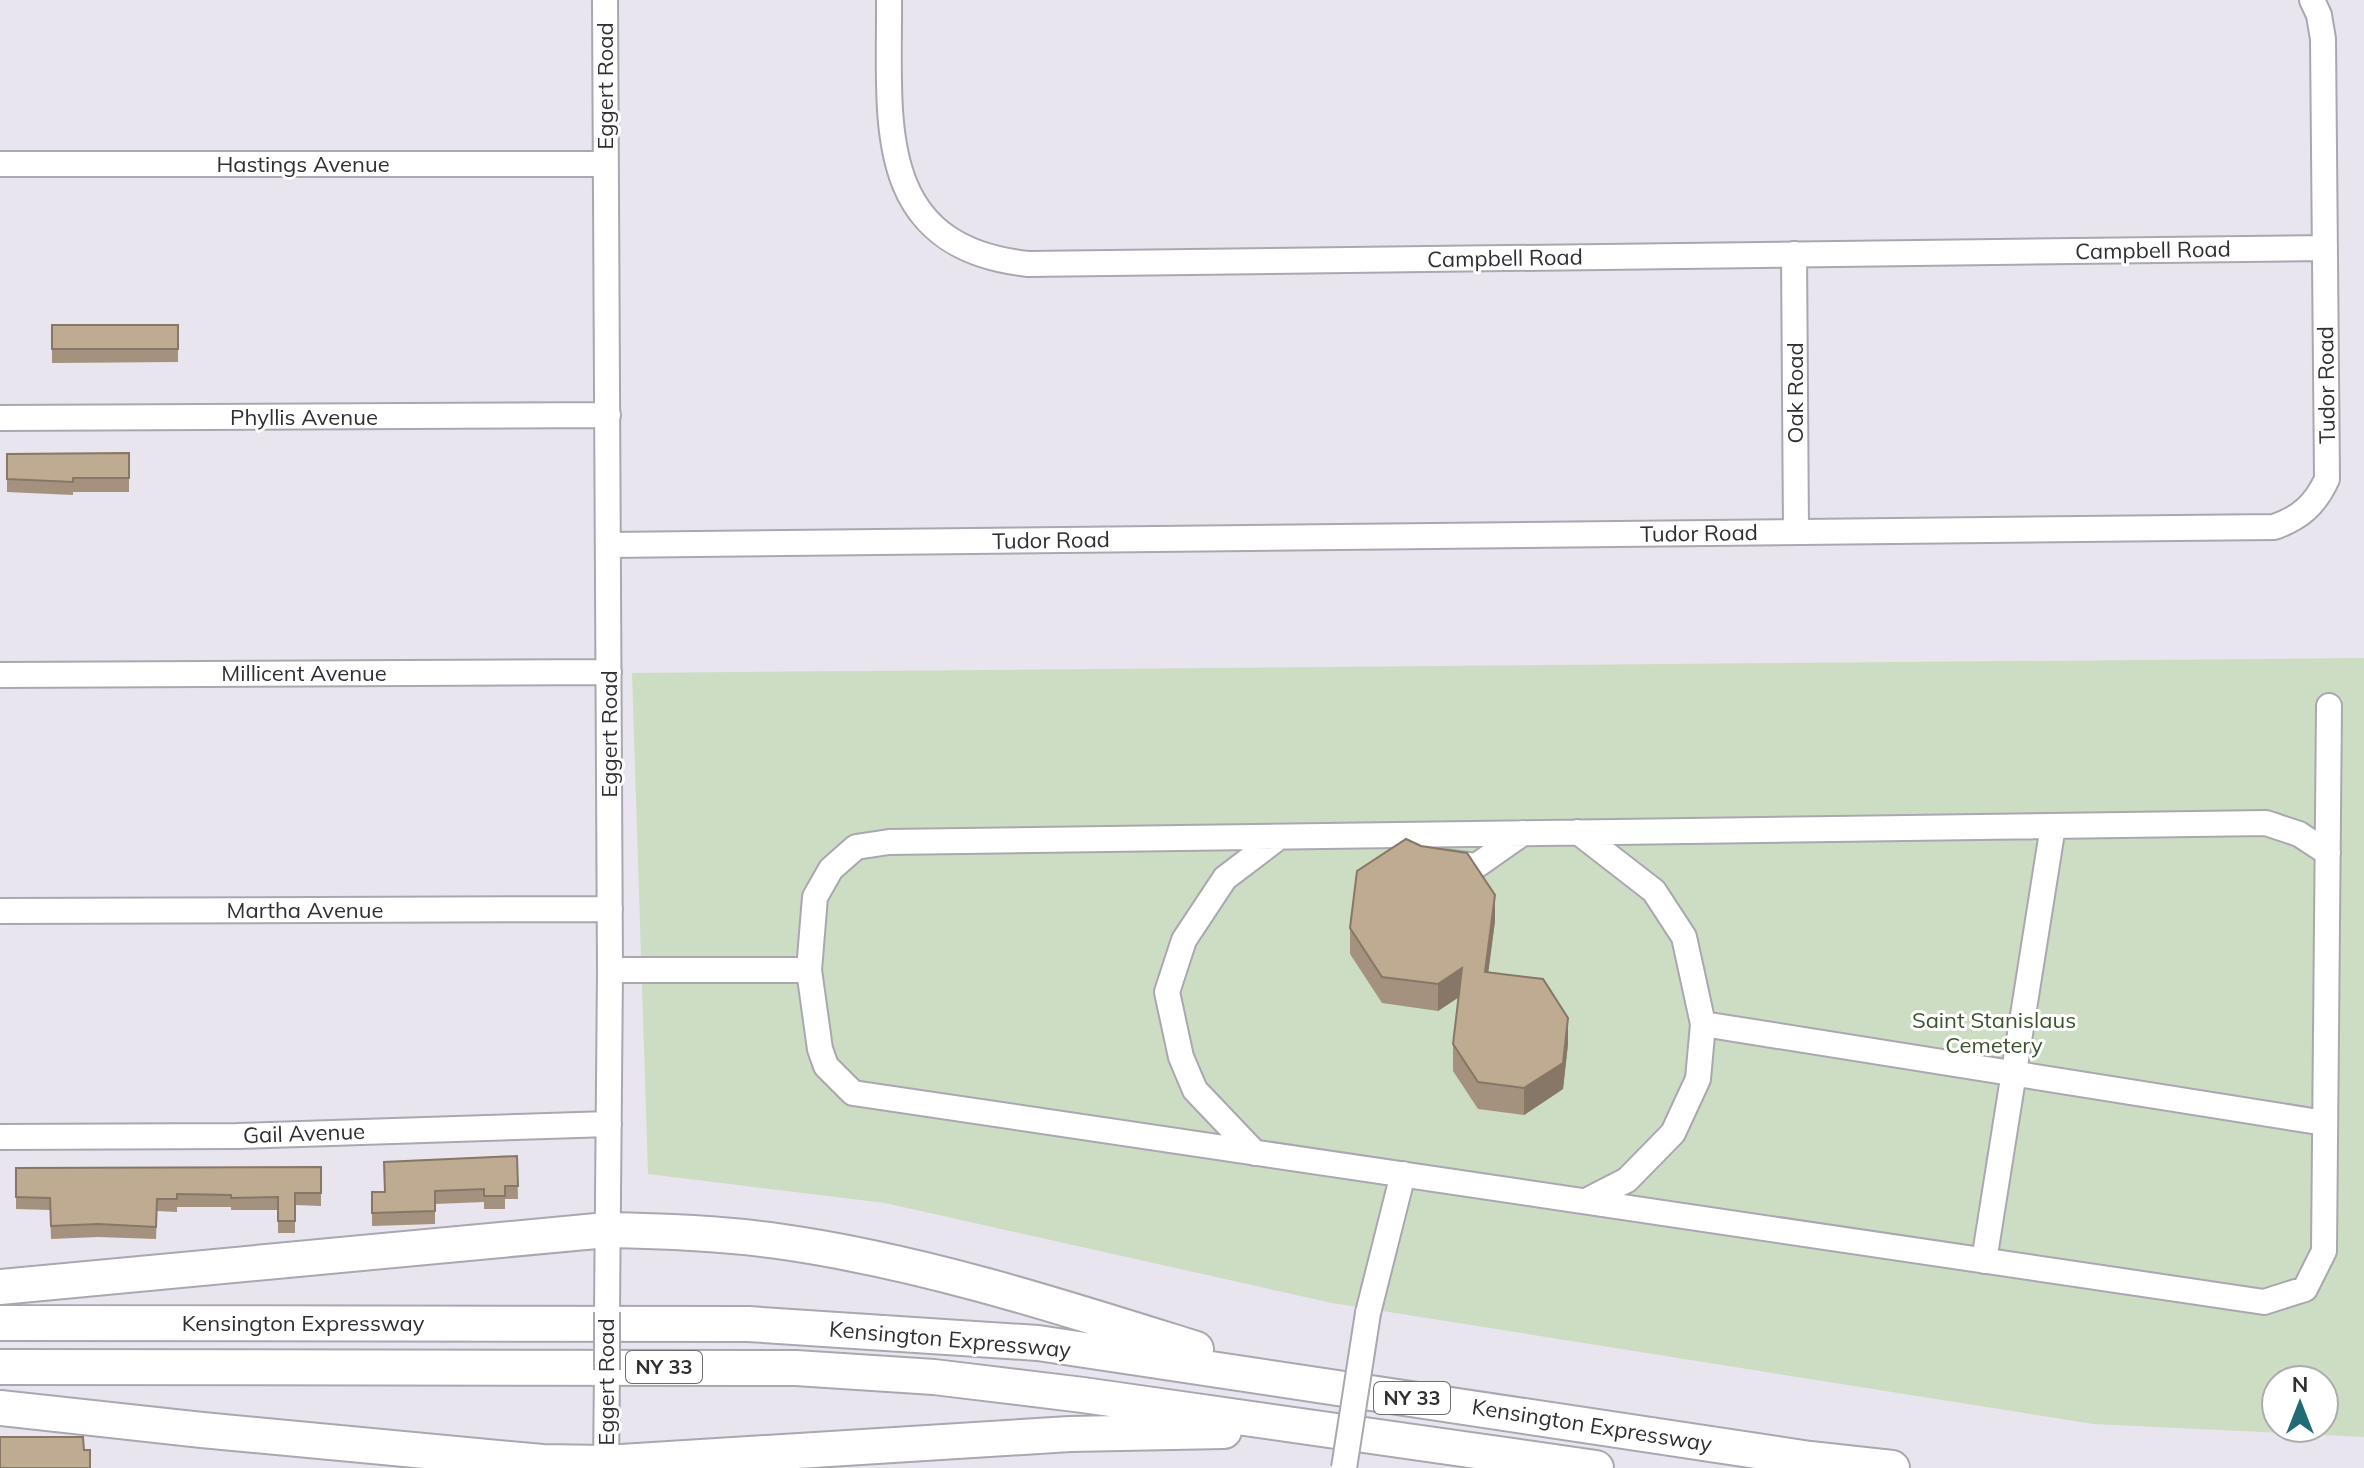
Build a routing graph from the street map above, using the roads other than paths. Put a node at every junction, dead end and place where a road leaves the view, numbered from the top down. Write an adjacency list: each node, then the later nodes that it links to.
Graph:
1 (605, 0): 5 (street, Eggert Road)
2 (889, 0): 7 (street, Campbell Road)
3 (2312, 0): 6 (street, Tudor Road)
4 (0, 164): 5 (street, Hastings Avenue)
5 (605, 164): 8 (street, Eggert Road)
6 (2325, 248): 7 (street, Campbell Road); 10 (street, Tudor Road)
7 (1794, 254): 10 (street, Oak Road)
8 (608, 415): 9 (street, Phyllis Avenue); 11 (street, Eggert Road)
9 (0, 418)
10 (1796, 532): 11 (street, Tudor Road)
11 (609, 545): 12 (street, Eggert Road)
12 (609, 672): 13 (street, Millicent Avenue); 19 (street, Eggert Road)
13 (0, 675)
14 (2329, 706): 18 (street)
15 (2053, 826): 16 (street); 18 (street); 24 (street)
16 (1578, 832): 17 (street); 23 (street)
17 (1279, 837): 22 (street); 28 (street)
18 (2328, 853): 25 (street)
19 (610, 909): 20 (street, Martha Avenue); 21 (street, Eggert Road)
20 (0, 911)
21 (610, 970): 22 (street); 26 (street, Eggert Road)
22 (809, 970): 28 (street)
23 (1703, 1024): 24 (street); 30 (street)
24 (2015, 1073): 25 (street); 32 (street)
25 (2325, 1123): 32 (street)
26 (609, 1124): 27 (street, Gail Avenue); 31 (street, Eggert Road)
27 (0, 1137)
28 (1255, 1153): 29 (street)
29 (1403, 1174): 30 (street); 40 (street, bridge)
30 (1586, 1201): 32 (street)
31 (607, 1235): 33 (highway); 36 (highway); 39 (street, Eggert Road, bridge)
32 (1984, 1261)
33 (0, 1287)
34 (0, 1323): 36 (highway, Kensington Expressway / NY 33)
35 (0, 1367): 38 (highway, Kensington Expressway / NY 33)
36 (1295, 1380): 42 (highway, Kensington Expressway / NY 33)
37 (0, 1408): 39 (highway)
38 (1325, 1429): 39 (highway); 41 (highway, Kensington Expressway / NY 33)
39 (606, 1458)
40 (1344, 1468)
41 (1596, 1468)
42 (1892, 1468)

